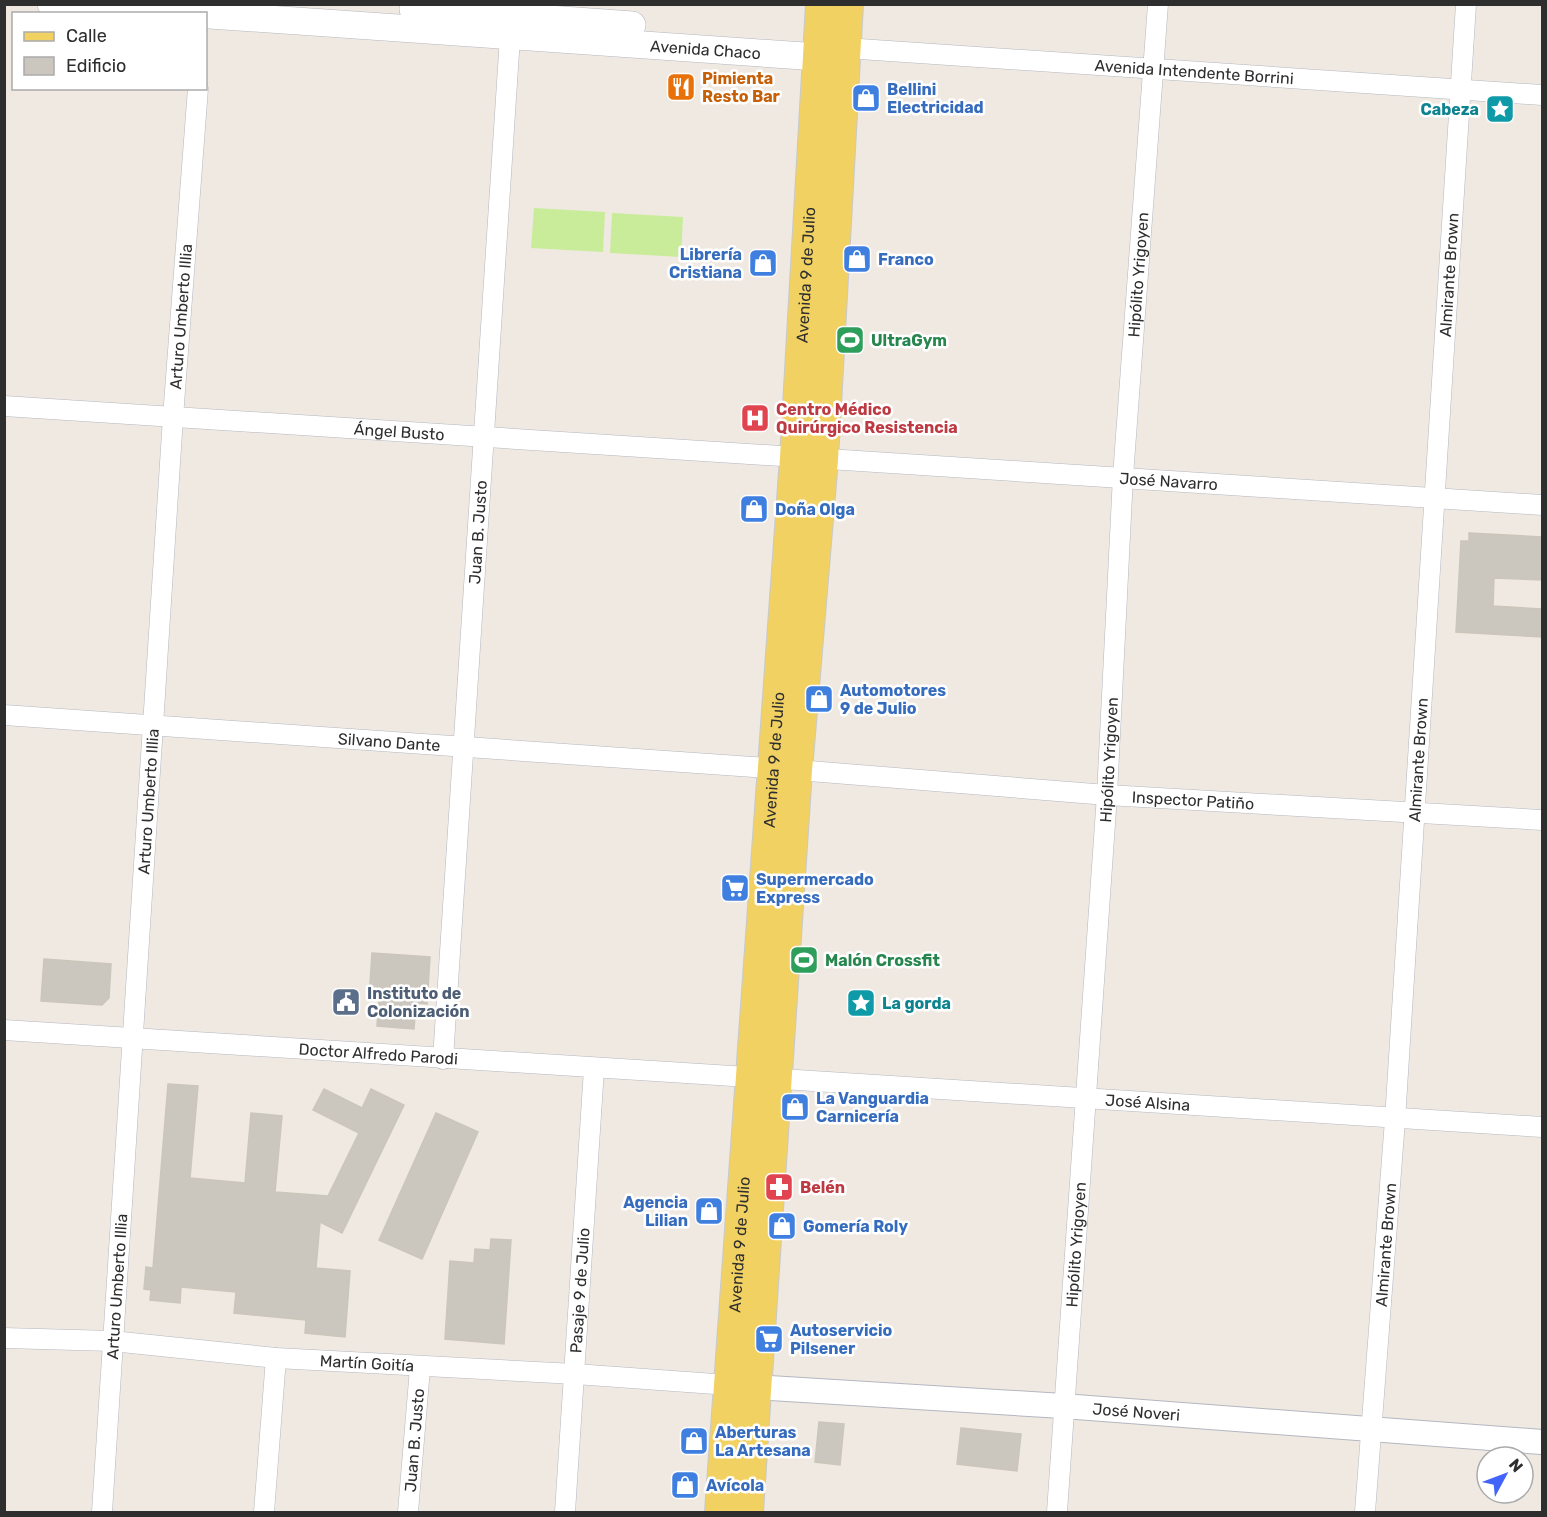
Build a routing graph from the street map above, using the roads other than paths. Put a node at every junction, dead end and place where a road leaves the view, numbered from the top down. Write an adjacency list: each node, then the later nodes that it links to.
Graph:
1 (51, 4): 7 (main road, Avenida Chaco)
2 (333, 4): 9 (main road, Avenida Chaco)
3 (821, 4): 10 (main road, Avenida 9 de Julio)
4 (848, 4): 10 (main road, Avenida 9 de Julio)
5 (1158, 4): 11 (street, Hipólito Yrigoyen)
6 (1466, 4): 13 (street, Almirante Brown)
7 (186, 12)
8 (207, 13): 9 (main road, Avenida Chaco)
9 (511, 18): 10 (main road, Avenida Chaco); 17 (street, Juan B. Justo)
10 (827, 48): 11 (street, Avenida Intendente Borrini); 18 (main road, Avenida 9 de Julio)
11 (1155, 70): 13 (street, Avenida Intendente Borrini); 19 (street, Hipólito Yrigoyen)
12 (198, 90): 16 (street, Arturo Umberto Illia)
13 (1462, 90): 14 (street, Avenida Intendente Borrini); 20 (street, Almirante Brown)
14 (1542, 95)
15 (4, 406): 16 (street, Ángel Busto)
16 (173, 417): 17 (street, Ángel Busto); 23 (street, Arturo Umberto Illia)
17 (482, 437): 18 (street, Ángel Busto); 24 (street, Juan B. Justo)
18 (809, 459): 19 (street, José Navarro); 25 (main road, Avenida 9 de Julio)
19 (1124, 476): 20 (street, José Navarro); 26 (street, Hipólito Yrigoyen)
20 (1436, 498): 21 (street, José Navarro); 27 (street, Almirante Brown)
21 (1542, 505)
22 (4, 715): 23 (street, Silvano Dante)
23 (155, 726): 24 (street, Silvano Dante); 30 (street, Arturo Umberto Illia)
24 (465, 748): 25 (street, Silvano Dante); 31 (street, Juan B. Justo)
25 (785, 769): 26 (street, Inspector Patiño); 33 (main road, Avenida 9 de Julio)
26 (1107, 795): 27 (street, Inspector Patiño); 34 (street, Hipólito Yrigoyen)
27 (1414, 814): 28 (street, Inspector Patiño); 35 (street, Almirante Brown)
28 (1542, 820)
29 (4, 1030): 30 (street, Doctor Alfredo Parodi)
30 (134, 1040): 31 (street, Doctor Alfredo Parodi); 38 (street, Arturo Umberto Illia)
31 (443, 1059): 32 (street, Doctor Alfredo Parodi)
32 (594, 1069): 33 (street, Doctor Alfredo Parodi); 41 (street, Pasaje 9 de Julio)
33 (765, 1077): 34 (street, José Alsina); 42 (main road, Avenida 9 de Julio)
34 (1087, 1098): 35 (street, José Alsina); 43 (street, Hipólito Yrigoyen)
35 (1395, 1120): 36 (street, José Alsina); 44 (street, Almirante Brown)
36 (1542, 1127)
37 (4, 1338): 38 (street, Martín Goitía)
38 (112, 1341): 39 (street, Martín Goitía); 46 (street, Arturo Umberto Illia)
39 (276, 1358): 40 (street, Martín Goitía); 47 (street)
40 (420, 1368): 41 (street, Martín Goitía); 48 (street, Juan B. Justo)
41 (575, 1374): 42 (street, Martín Goitía); 49 (street, Pasaje 9 de Julio)
42 (743, 1387): 43 (street, José Noveri); 50 (main road, Avenida 9 de Julio); 51 (main road, Avenida 9 de Julio)
43 (1063, 1406): 44 (street, José Noveri); 52 (street, Hipólito Yrigoyen)
44 (1371, 1428): 45 (street, José Noveri); 53 (street, Almirante Brown)
45 (1542, 1442)
46 (102, 1512)
47 (264, 1512)
48 (408, 1512)
49 (565, 1512)
50 (720, 1512)
51 (748, 1512)
52 (1057, 1512)
53 (1365, 1512)

